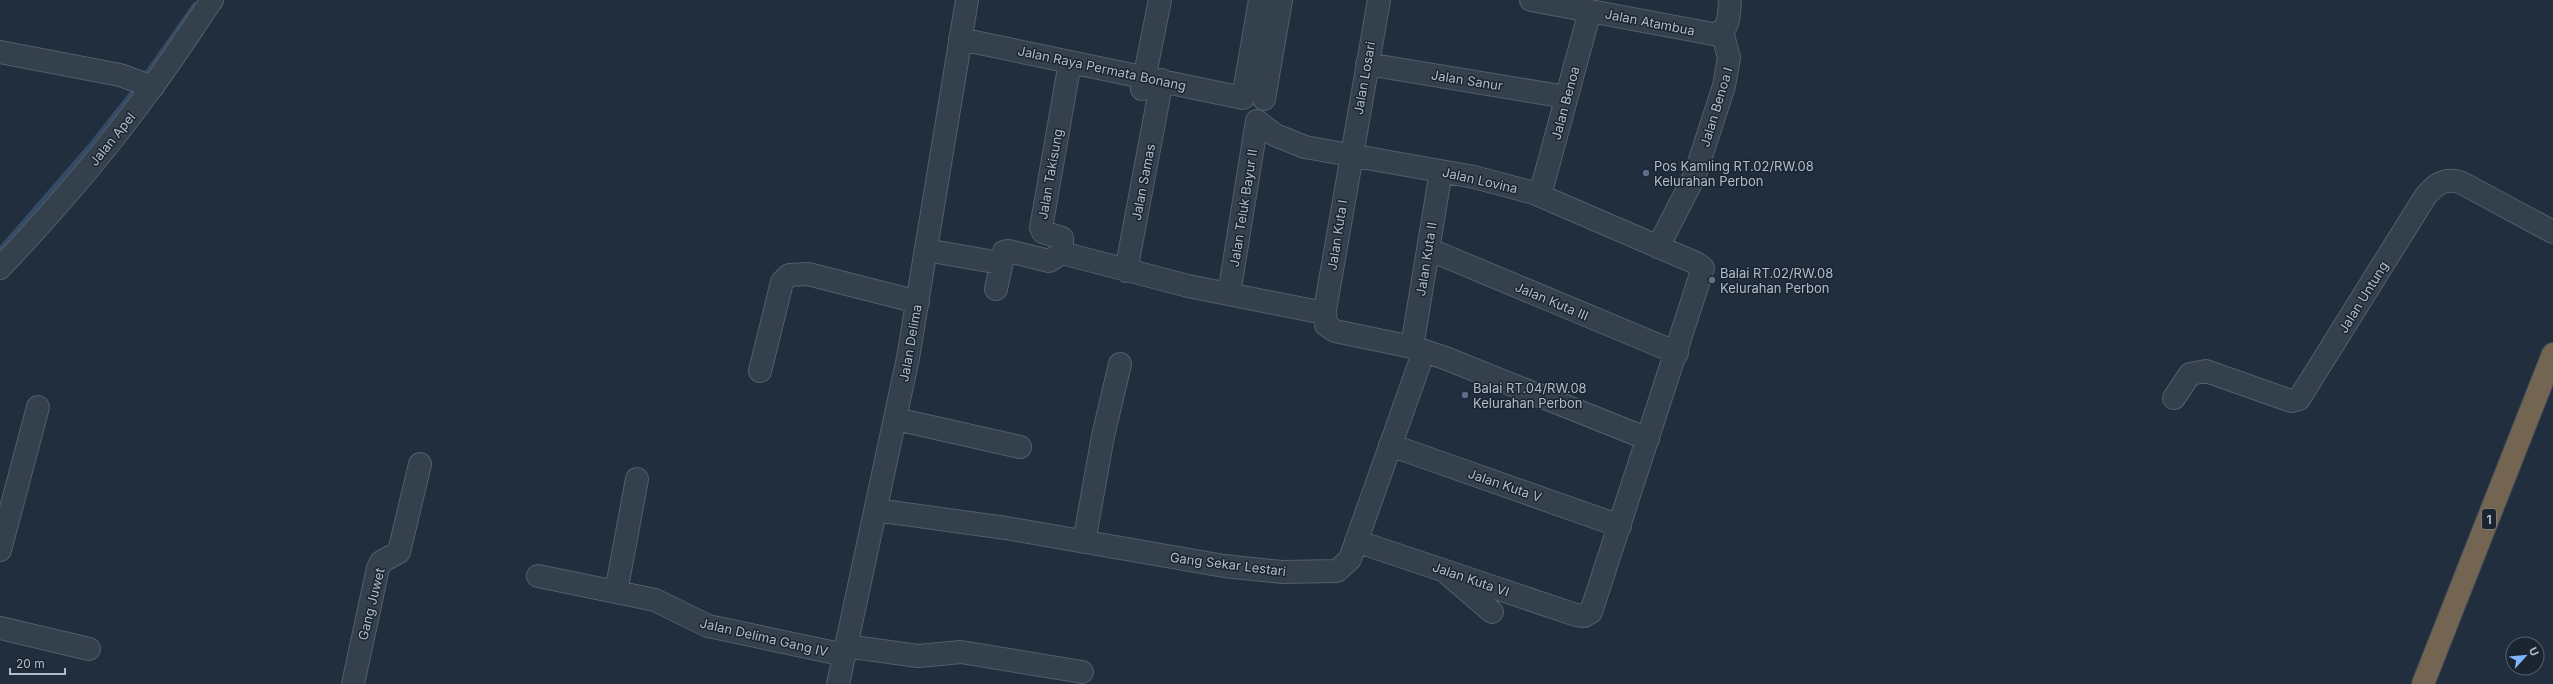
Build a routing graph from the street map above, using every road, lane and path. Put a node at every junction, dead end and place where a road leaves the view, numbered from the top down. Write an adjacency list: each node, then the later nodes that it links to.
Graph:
1 (212, 0): 16 (street, Jalan Apel)
2 (967, 0): 11 (street, Jalan Delima)
3 (1160, 0): 15 (street, Jalan Samas)
4 (1260, 0): 18 (street)
5 (1281, 0): 18 (street)
6 (1379, 0): 13 (street, Jalan Losari)
7 (1531, 0): 9 (street, Jalan Atambua)
8 (1730, 0): 10 (street)
9 (1590, 11): 10 (street, Jalan Atambua); 17 (street, Jalan Benoa)
10 (1722, 31): 23 (street, Jalan Benoa I)
11 (959, 46): 14 (street, Jalan Raya Permata Bonang); 25 (street, Jalan Delima)
12 (0, 52): 16 (street)
13 (1367, 64): 17 (street, Jalan Sanur); 19 (street, Jalan Losari)
14 (1069, 68): 15 (street, Jalan Raya Permata Bonang); 26 (street, Jalan Takisung)
15 (1152, 85): 18 (street, Jalan Raya Permata Bonang); 29 (street, Jalan Samas)
16 (152, 87): 28 (street, Jalan Apel)
17 (1566, 97): 21 (street, Jalan Benoa)
18 (1250, 109): 19 (street, Jalan Lovina); 31 (street, Jalan Teluk Bayur II)
19 (1350, 156): 20 (street, Jalan Lovina); 33 (street, Jalan Kuta I)
20 (1441, 171): 21 (street, Jalan Lovina); 24 (street, Jalan Kuta II)
21 (1540, 195): 23 (street, Jalan Lovina)
22 (2553, 232): 39 (street, Jalan Untung)
23 (1658, 247): 35 (street, Jalan Lovina)
24 (1428, 249): 34 (street, Jalan Kuta II); 35 (street, Jalan Kuta III)
25 (926, 250): 27 (street); 32 (street, Jalan Delima)
26 (1062, 253): 27 (street); 29 (street)
27 (1000, 263): 30 (street)
28 (0, 268)
29 (1126, 270): 31 (street)
30 (996, 289)
31 (1222, 293): 33 (street)
32 (918, 302): 38 (street); 41 (street, Jalan Delima)
33 (1324, 313): 34 (street)
34 (1418, 349): 42 (street); 43 (street, Jalan Kuta II)
35 (1677, 353): 42 (street)
36 (2553, 354): 62 (highway, 1)
37 (1120, 364): 50 (street)
38 (760, 371)
39 (2174, 398)
40 (38, 407): 51 (street)
41 (896, 419): 44 (street); 47 (street, Jalan Delima)
42 (1648, 440): 48 (street)
43 (1390, 445): 48 (street, Jalan Kuta V); 49 (street, Gang Sekar Lestari)
44 (1020, 447)
45 (420, 464): 60 (street, Gang Juwet)
46 (637, 479): 54 (street)
47 (876, 510): 50 (street, Gang Sekar Lestari); 58 (street, Jalan Delima)
48 (1620, 526): 52 (street, Jalan Kuta VI)
49 (1356, 541): 50 (street, Gang Sekar Lestari); 52 (street, Jalan Kuta VI)
50 (1084, 542)
51 (0, 550)
52 (1440, 568): 55 (street)
53 (538, 576): 54 (street, Jalan Delima Gang IV)
54 (616, 592): 58 (street, Jalan Delima Gang IV)
55 (1492, 612)
56 (0, 628): 57 (street)
57 (89, 649)
58 (846, 651): 59 (street, Jalan Delima Gang IV); 61 (street, Jalan Delima)
59 (1082, 672)
60 (352, 684)
61 (838, 684)
62 (2423, 684)

